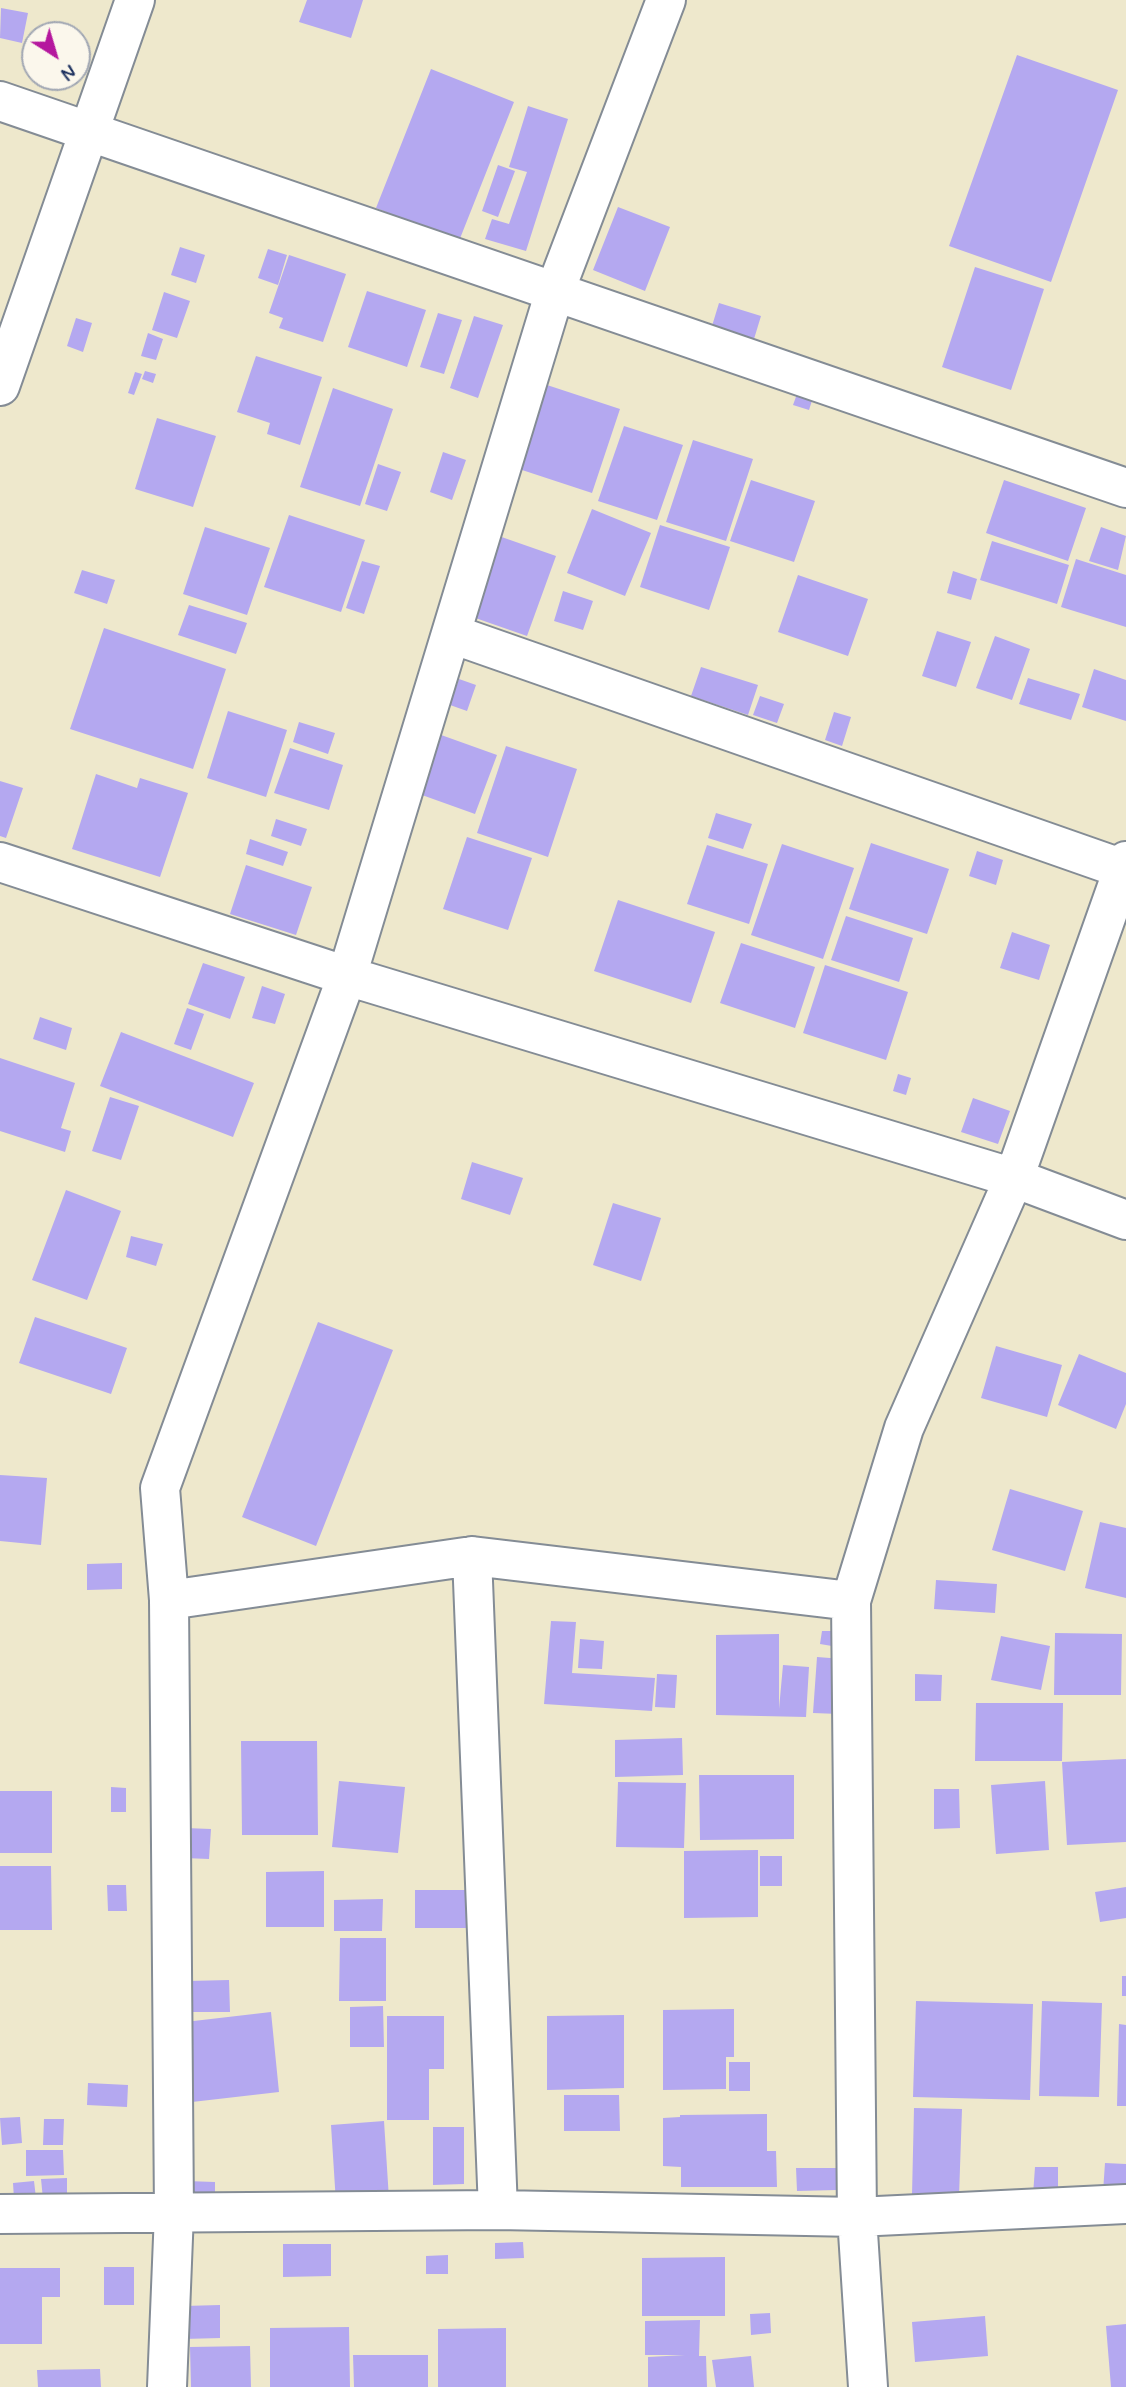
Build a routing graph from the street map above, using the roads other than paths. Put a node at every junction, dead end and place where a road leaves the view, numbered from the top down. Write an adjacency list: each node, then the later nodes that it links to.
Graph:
1 (135, 0): 4 (street)
2 (666, 0): 5 (street)
3 (0, 101): 4 (street)
4 (89, 131): 5 (street); 6 (street)
5 (555, 291): 7 (street); 8 (street)
6 (0, 386)
7 (1126, 488)
8 (452, 634): 10 (street); 11 (street)
9 (0, 862): 11 (street)
10 (1125, 867): 12 (street)
11 (347, 976): 12 (street); 15 (street)
12 (1014, 1178): 13 (street); 16 (street)
13 (1126, 1220)
14 (472, 1556): 15 (street); 16 (street); 18 (street)
15 (169, 1600): 19 (street)
16 (851, 1601): 21 (street)
17 (1126, 2204): 21 (street)
18 (498, 2210): 19 (street); 21 (street)
19 (174, 2213): 20 (street); 22 (street)
20 (0, 2214)
21 (857, 2217): 23 (street)
22 (167, 2387)
23 (868, 2387)

